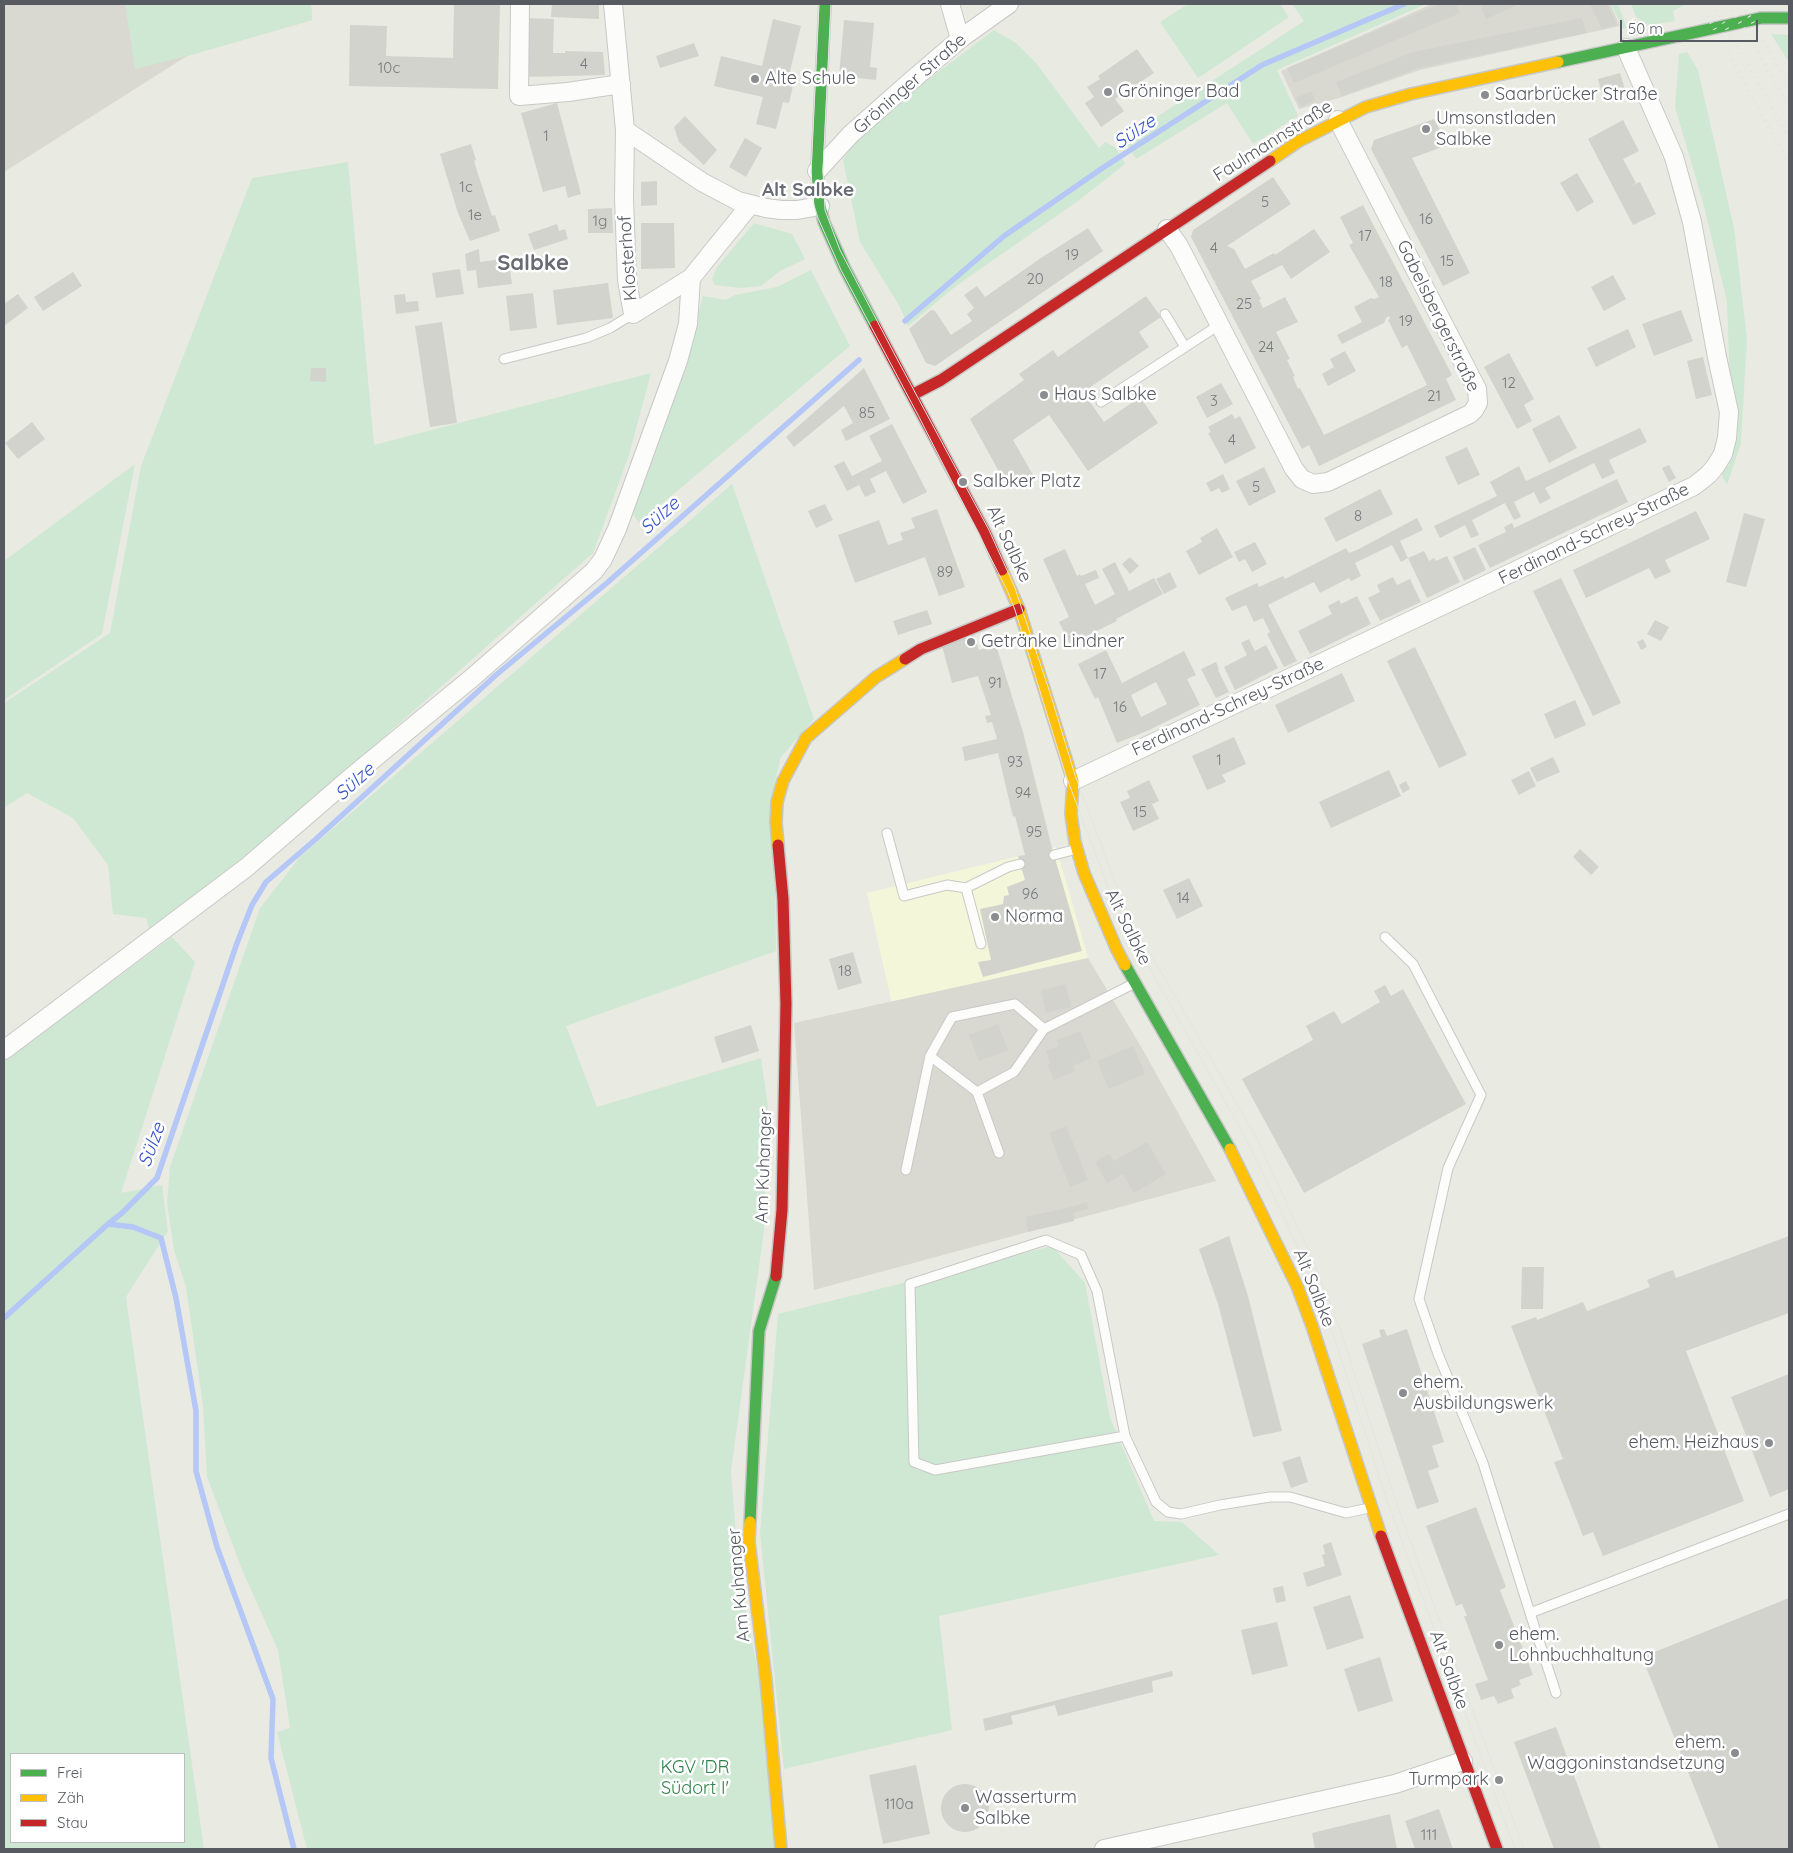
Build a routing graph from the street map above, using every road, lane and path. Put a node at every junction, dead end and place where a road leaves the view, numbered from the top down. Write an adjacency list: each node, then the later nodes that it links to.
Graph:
1 (520, 4): 9 (street)
2 (613, 4): 9 (street, Klosterhof)
3 (825, 4): 12 (main road, Alt Salbke)
4 (950, 4): 7 (street)
5 (1010, 4): 7 (street, Gröninger Straße)
6 (1789, 18): 8 (main road, Faulmannstraße)
7 (960, 39): 12 (street, Gröninger Straße)
8 (1626, 48): 10 (main road, Faulmannstraße); 25 (street, Ferdinand-Schrey-Straße)
9 (621, 84): 11 (street, Klosterhof)
10 (1338, 120): 15 (main road, Faulmannstraße); 19 (street, Gabelsbergerstraße)
11 (625, 130): 13 (street); 17 (street, Klosterhof)
12 (817, 171): 14 (main road, Alt Salbke)
13 (750, 205): 14 (street); 16 (street, Klosterhof)
14 (820, 206): 22 (main road, Alt Salbke)
15 (1167, 229): 19 (street, Gabelsbergerstraße); 22 (main road, Faulmannstraße)
16 (691, 278): 17 (street, Klosterhof); 35 (street)
17 (633, 314): 21 (lane)
18 (1165, 314): 20 (lane)
19 (1219, 325): 20 (lane)
20 (1184, 347): 23 (lane)
21 (504, 359)
22 (912, 395): 24 (main road, Alt Salbke)
23 (1101, 402)
24 (1019, 609): 25 (main road, Alt Salbke); 46 (main road, Am Kuhanger)
25 (1073, 780): 27 (main road, Alt Salbke)
26 (887, 833): 30 (lane)
27 (1077, 849): 28 (lane); 33 (main road, Alt Salbke)
28 (1054, 855)
29 (1020, 864): 30 (lane)
30 (966, 888): 32 (lane)
31 (1385, 937): 43 (lane)
32 (981, 944)
33 (1135, 982): 34 (lane); 41 (main road, Alt Salbke)
34 (1044, 1029): 36 (lane); 37 (lane)
35 (4, 1050)
36 (930, 1056): 37 (lane); 39 (lane)
37 (977, 1092): 38 (lane)
38 (999, 1153)
39 (906, 1170)
40 (1125, 1436): 40 (lane); 41 (lane)
41 (1371, 1508): 45 (main road, Alt Salbke)
42 (1789, 1514): 43 (lane)
43 (1530, 1614): 44 (lane)
44 (1556, 1693)
45 (1464, 1761): 47 (street); 48 (main road, Alt Salbke)
46 (781, 1849)
47 (1104, 1849)
48 (1497, 1849)

